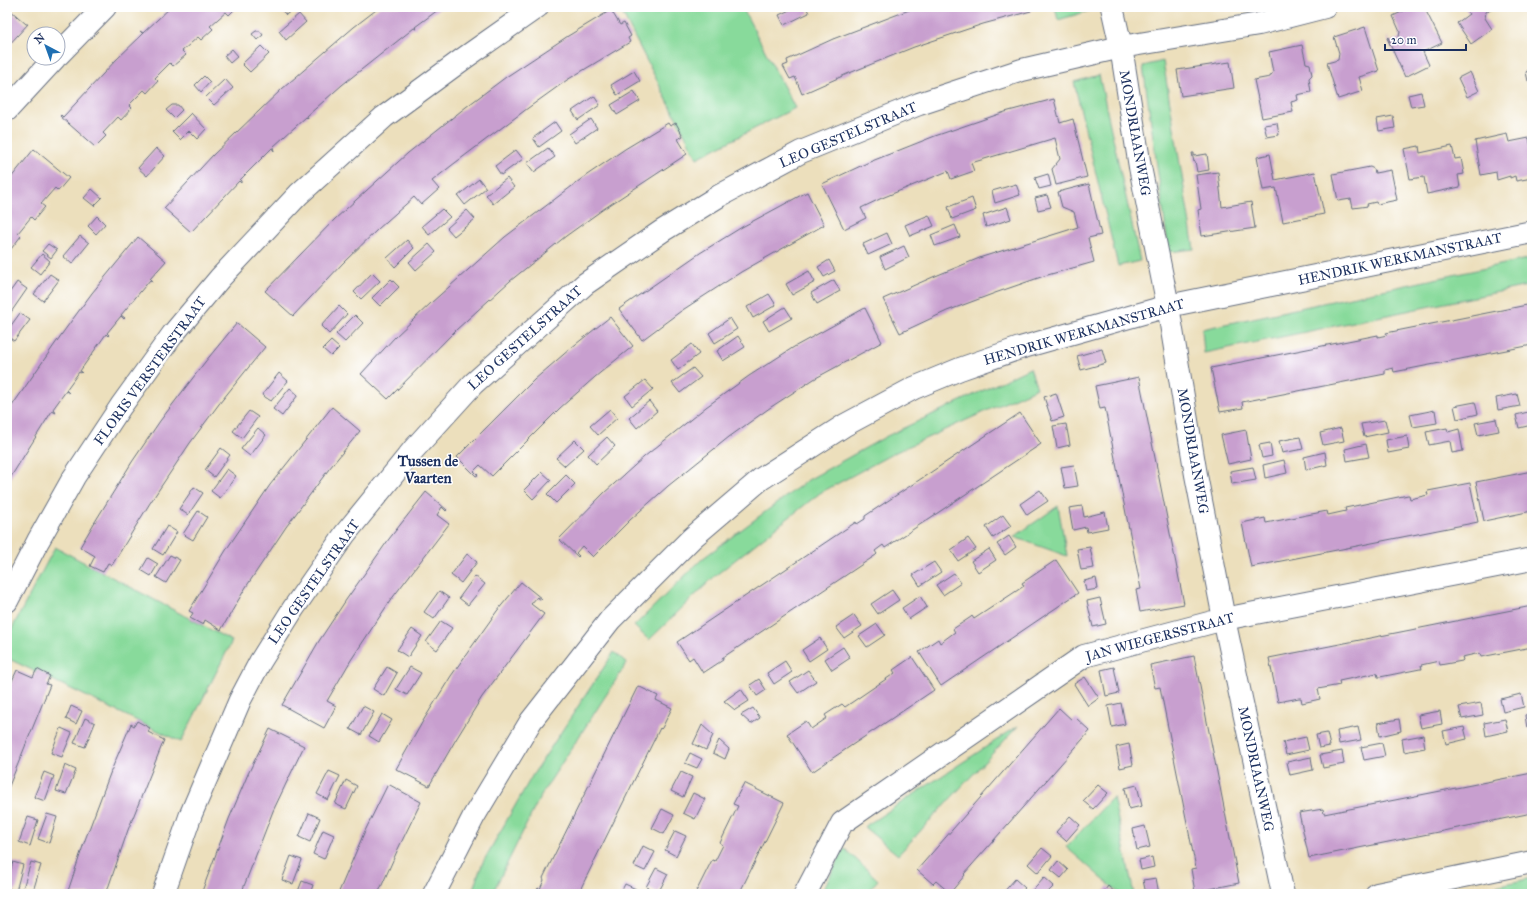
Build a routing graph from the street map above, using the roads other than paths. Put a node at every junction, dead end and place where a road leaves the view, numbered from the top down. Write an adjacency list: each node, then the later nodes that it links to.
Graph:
1 (105, 7): 5 (street)
2 (537, 7): 12 (street, FLORIS VERSTERSTRAAT)
3 (1112, 7): 6 (street, MONDRIAANWEG)
4 (1325, 7): 6 (street, LEO GESTELSTRAAT)
5 (66, 47)
6 (1121, 47): 10 (street, MONDRIAANWEG); 15 (street, LEO GESTELSTRAAT)
7 (48, 66): 8 (street)
8 (7, 110)
9 (1532, 232): 10 (street, HENDRIK WERKMANSTRAAT)
10 (1168, 306): 13 (street, MONDRIAANWEG); 16 (street, HENDRIK WERKMANSTRAAT)
11 (1532, 559): 13 (street, JAN WIEGERSSTRAAT)
12 (7, 601)
13 (1224, 618): 17 (street, JAN WIEGERSSTRAAT); 18 (street, MONDRIAANWEG)
14 (1532, 862): 19 (street)
15 (163, 894)
16 (434, 894)
17 (805, 894)
18 (1283, 894)
19 (1377, 894)

